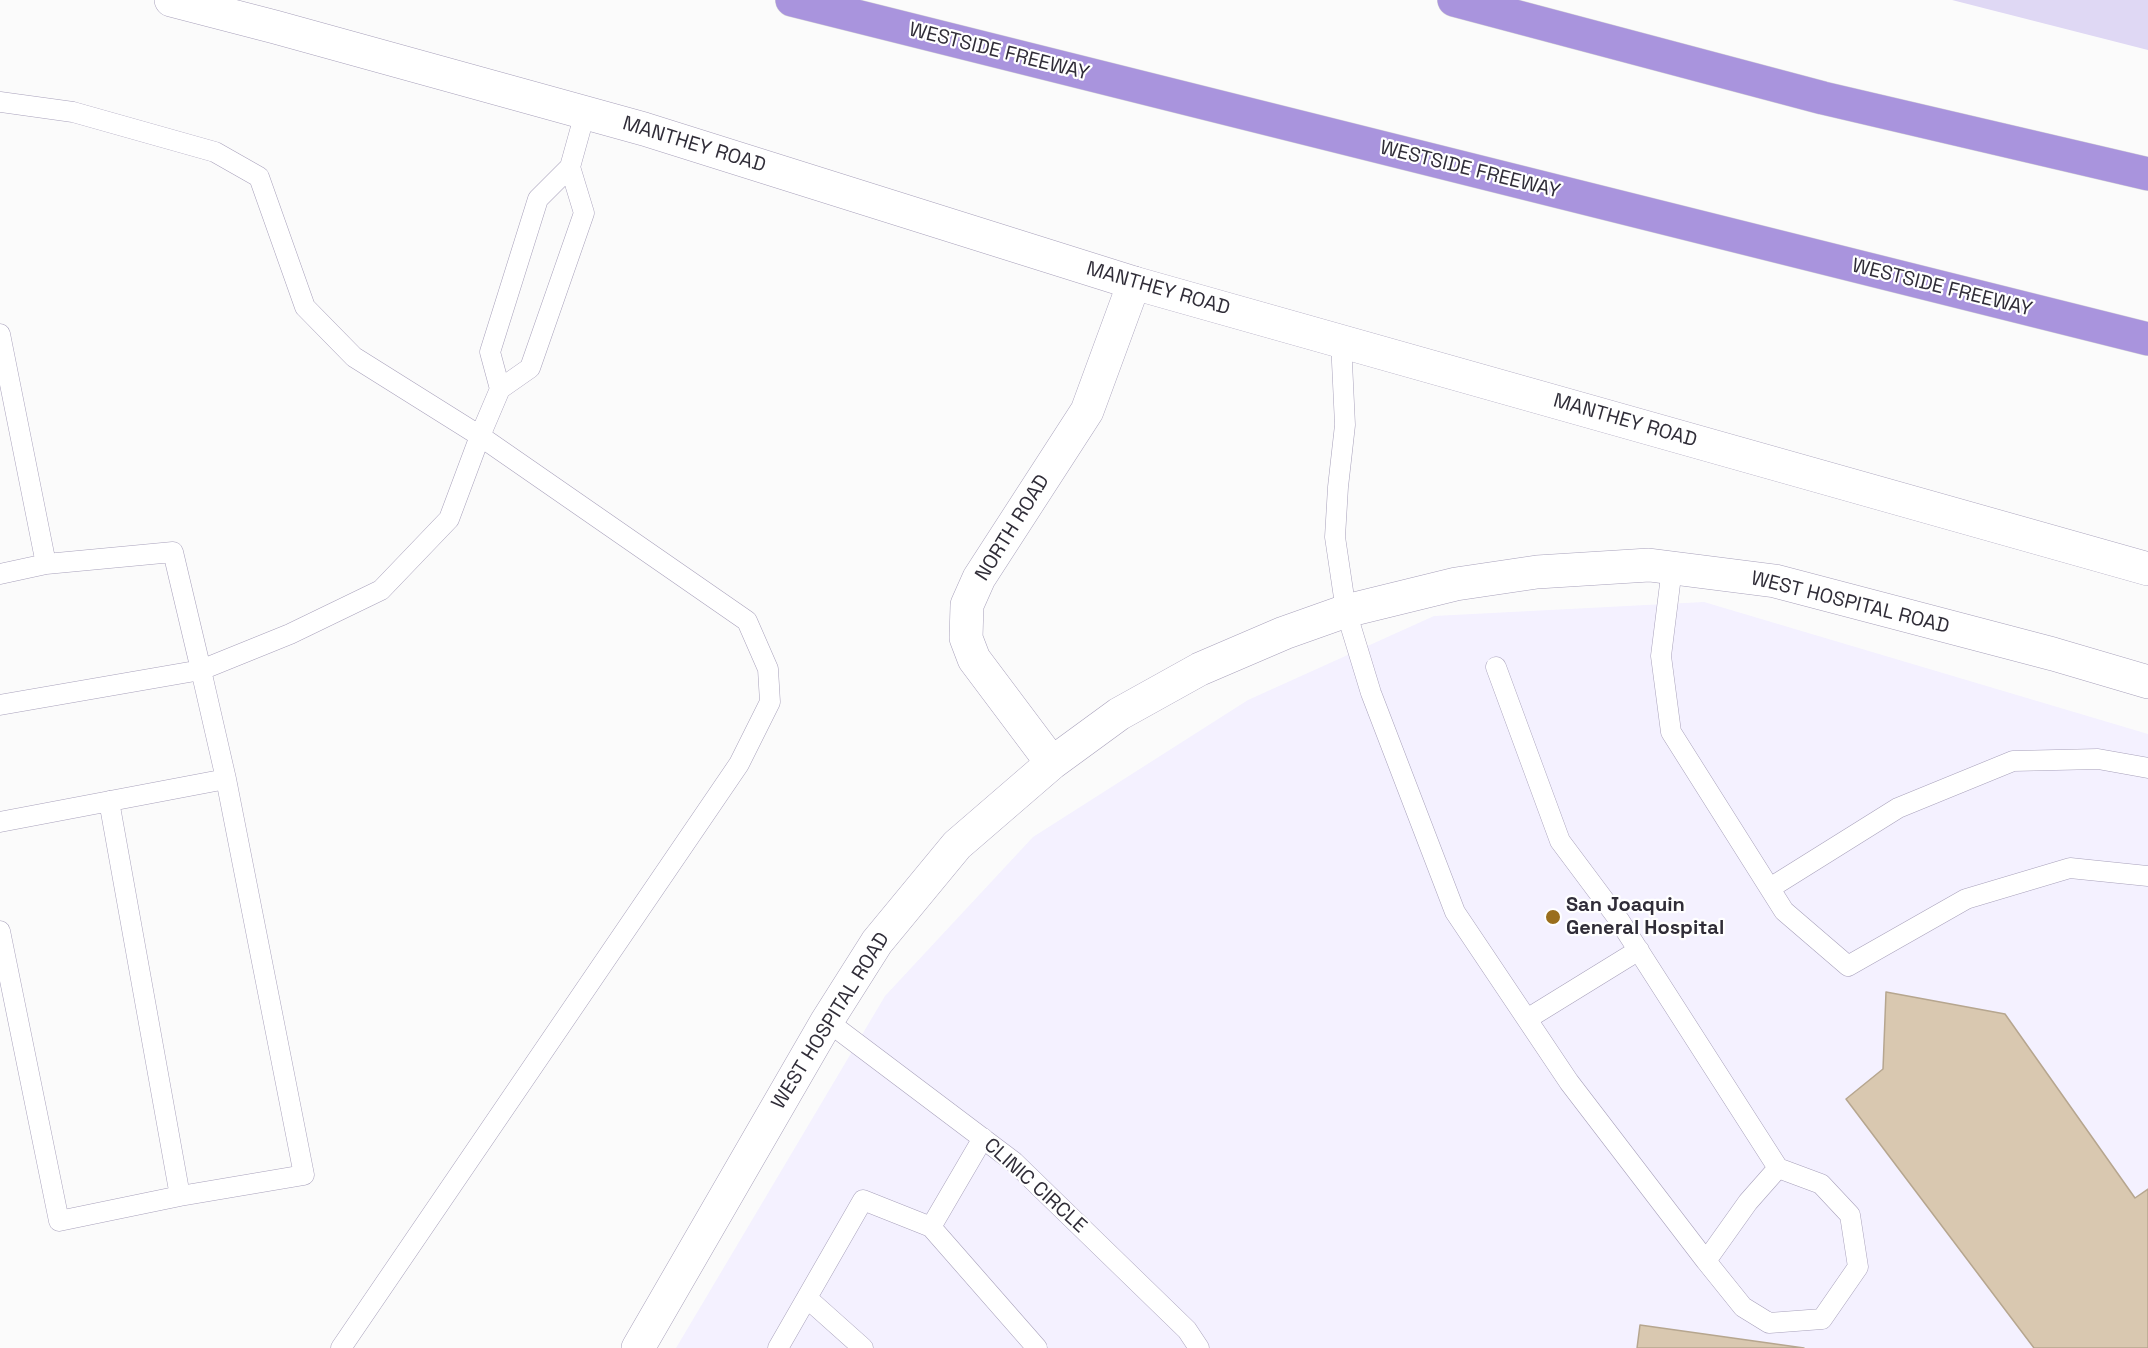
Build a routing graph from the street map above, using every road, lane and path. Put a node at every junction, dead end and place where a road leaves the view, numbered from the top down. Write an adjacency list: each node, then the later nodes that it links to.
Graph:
1 (171, 0): 5 (street, MANTHEY ROAD)
2 (792, 0): 10 (highway, WESTSIDE FREEWAY)
3 (1454, 0): 7 (highway)
4 (0, 102): 13 (lane)
5 (585, 113): 6 (lane); 8 (street, MANTHEY ROAD)
6 (570, 167): 12 (lane); 12 (lane)
7 (2148, 174)
8 (1134, 283): 11 (street, MANTHEY ROAD); 23 (street, NORTH ROAD)
9 (0, 334): 14 (lane)
10 (2148, 339)
11 (1341, 341): 16 (street, MANTHEY ROAD); 18 (lane)
12 (500, 389): 13 (lane)
13 (480, 436): 20 (lane); 40 (lane)
14 (46, 564): 17 (lane); 20 (lane)
15 (1672, 568): 18 (street, WEST HOSPITAL ROAD); 21 (street, WEST HOSPITAL ROAD); 29 (lane)
16 (2148, 569)
17 (0, 574)
18 (1346, 611): 23 (street, WEST HOSPITAL ROAD); 32 (lane)
19 (1497, 667): 31 (lane)
20 (201, 670): 22 (lane); 25 (lane)
21 (2148, 682)
22 (0, 705)
23 (1052, 763): 33 (street, WEST HOSPITAL ROAD)
24 (2148, 768): 29 (lane)
25 (226, 779): 26 (lane); 36 (lane)
26 (109, 801): 27 (lane); 36 (lane)
27 (0, 822)
28 (2148, 876): 29 (lane)
29 (1770, 888)
30 (0, 931): 36 (lane)
31 (1639, 950): 32 (lane); 35 (lane)
32 (1527, 1019): 38 (lane)
33 (827, 1021): 34 (lane, CLINIC CIRCLE); 41 (street, WEST HOSPITAL ROAD)
34 (983, 1138): 37 (lane); 45 (lane, CLINIC CIRCLE)
35 (1778, 1168): 38 (lane); 38 (lane)
36 (180, 1196)
37 (931, 1227): 39 (lane); 44 (lane)
38 (1706, 1261)
39 (807, 1298): 42 (lane); 43 (lane)
40 (341, 1348)
41 (638, 1348)
42 (778, 1348)
43 (863, 1348)
44 (1037, 1348)
45 (1199, 1348)

